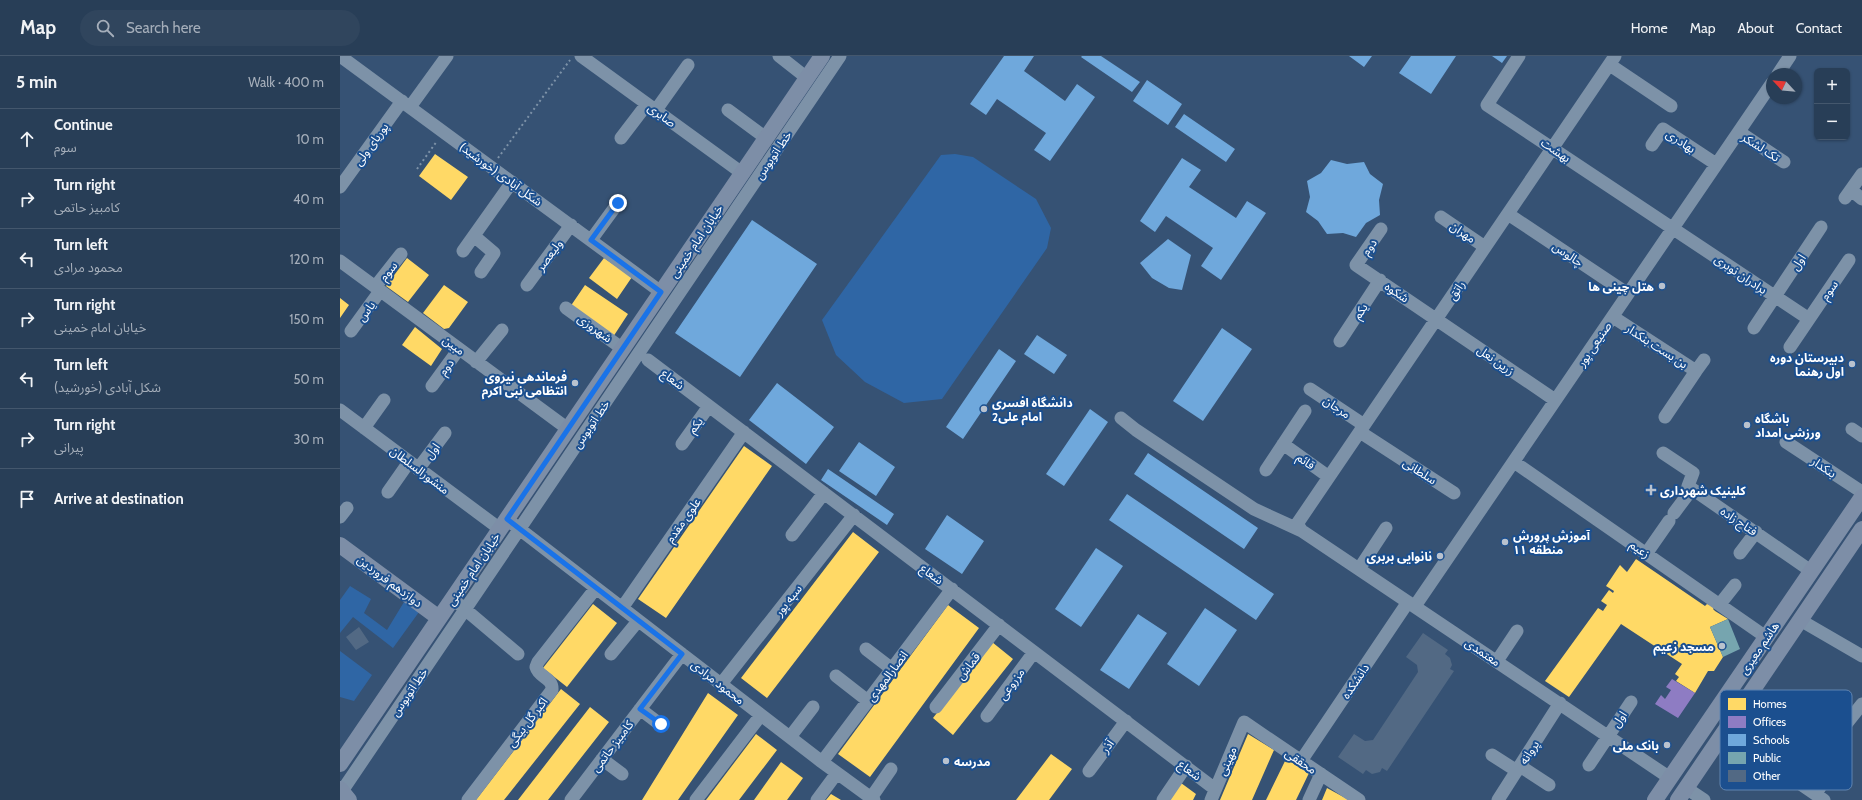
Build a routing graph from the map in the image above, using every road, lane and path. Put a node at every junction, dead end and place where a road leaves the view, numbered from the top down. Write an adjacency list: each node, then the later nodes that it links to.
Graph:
1 (340, 56): 14 (street, شکل آبادی (خورشید))
2 (447, 56): 14 (street, پوریای ولی)
3 (581, 56): 16 (street, صابری); 26 (path)
4 (778, 56): 12 (street)
5 (822, 56): 12 (main road, خیابان امام خمینی)
6 (840, 56): 103 (street, خط اتوبوس)
7 (1519, 56): 23 (street, بهشت)
8 (1614, 58): 15 (street); 23 (street, راتق)
9 (1784, 58): 11 (street)
10 (688, 65): 16 (street)
11 (1780, 68)
12 (807, 78): 21 (main road, خیابان امام خمینی)
13 (1766, 92): 19 (street, صنیعی پور)
14 (406, 104): 18 (street, شکل آبادی (خورشید)); 31 (street, پوریای ولی)
15 (1671, 106)
16 (651, 107): 20 (street); 28 (street, صابری)
17 (728, 110): 21 (street)
18 (444, 132): 26 (street, شکل آبادی (خورشید)); 27 (path)
19 (1739, 132): 24 (street, تک لشکر); 25 (street, صنیعی پور)
20 (621, 138)
21 (766, 138): 28 (main road, خیابان امام خمینی)
22 (1652, 145): 25 (street, بهادری)
23 (1553, 148): 34 (street, راتق); 39 (street, بهشت)
24 (1784, 162)
25 (1716, 164): 39 (street, صنیعی پور)
26 (491, 167): 30 (street, شکل آبادی (خورشید))
27 (417, 169)
28 (742, 173): 52 (main road, خیابان امام خمینی)
29 (1862, 174): 32 (street)
30 (512, 182): 36 (street, شکل آبادی (خورشید)); 40 (street)
31 (340, 187)
32 (1862, 199)
33 (618, 203): 41 (street)
34 (1508, 214): 42 (street, راتق); 53 (street, چالوس)
35 (1441, 217): 42 (street, مهران)
36 (570, 225): 41 (street, شکل آبادی (خورشید)); 50 (street, ولیعصر)
37 (1821, 227): 54 (street, اول)
38 (1381, 229): 47 (street, دوم)
39 (1673, 229): 53 (street, صنیعی پور); 54 (street, برادران نوبری)
40 (474, 236): 43 (street); 48 (street)
41 (591, 240): 52 (street, شکل آبادی (خورشید))
42 (1485, 247): 57 (street, راتق)
43 (463, 251)
44 (402, 254): 51 (street, سوم)
45 (1849, 260): 58 (street, سوم)
46 (340, 261): 51 (street, مبین)
47 (1356, 265): 49 (street, شکوه)
48 (482, 272)
49 (1380, 280): 57 (street, شکوه); 62 (street, یکم)
50 (527, 285)
51 (378, 289): 61 (street, یاس); 64 (street, مبین)
52 (661, 292): 65 (main road, خیابان امام خمینی)
53 (1628, 294): 56 (street, صنیعی پور)
54 (1775, 297): 58 (street, برادران نوبری); 59 (street)
55 (566, 308): 65 (street, شهروزی)
56 (1612, 317): 69 (street, بن بست بنکدار); 73 (street, صنیعی پور)
57 (1437, 319): 73 (street, زرین نعل); 81 (street, راتق)
58 (1809, 319): 63 (street, سوم)
59 (1754, 328)
60 (502, 330): 68 (street)
61 (351, 331)
62 (1340, 341)
63 (1790, 346)
64 (459, 349): 68 (street, مبین); 70 (street, دوم)
65 (623, 349): 80 (main road, خیابان امام خمینی)
66 (648, 360): 74 (street, شعاع)
67 (1704, 360): 69 (street)
68 (476, 362): 80 (street, مبین)
69 (1696, 371): 77 (street, بن بست بنکدار)
70 (432, 386)
71 (1310, 389): 81 (street, مرجان)
72 (384, 400): 79 (street)
73 (1555, 400): 88 (street, صنیعی پور)
74 (709, 406): 82 (street, شعاع); 85 (street, یکم)
75 (340, 410): 79 (street, منشورالسلطان)
76 (1305, 411): 86 (street)
77 (1665, 416)
78 (1121, 418): 100 (street, معتمدی)
79 (364, 428): 89 (street, منشورالسلطان)
80 (568, 429): 99 (main road, خیابان امام خمینی)
81 (1362, 429): 91 (street, راتق); 96 (street, سلطانی)
82 (744, 432): 95 (street, شعاع); 117 (street, علوی مقدم)
83 (445, 433): 89 (street, اول)
84 (1786, 442): 94 (street, بنکدار)
85 (682, 444)
86 (1283, 444): 90 (street); 91 (street, قائم)
87 (1663, 453): 92 (street)
88 (1514, 462): 108 (street, زعیم); 115 (street, صنیعی پور)
89 (414, 465): 93 (street); 99 (street, منشورالسلطان)
90 (1266, 470)
91 (1329, 477): 100 (street, راتق)
92 (1692, 489): 104 (street, فتاح زاده); 108 (street)
93 (388, 492)
94 (1862, 492)
95 (824, 493): 98 (street, شعاع); 105 (street)
96 (1454, 493)
97 (1862, 497): 110 (main road, هاشم معیری)
98 (854, 515): 113 (street, شعاع); 135 (street, سپه پور)
99 (503, 524): 103 (street, محمود مرادی); 114 (main road, خیابان امام خمینی)
100 (1299, 527): 109 (street, معتمدی)
101 (1386, 528): 109 (street)
102 (1862, 529): 120 (main road, هاشم معیری)
103 (520, 530): 112 (street, محمود مرادی); 118 (street, خط اتوبوس)
104 (1756, 532): 107 (street); 110 (street, فتاح زاده)
105 (792, 535)
106 (340, 544): 119 (main road, دوازدهم فروردین)
107 (1740, 553)
108 (1646, 554): 116 (street, زعیم)
109 (1359, 568): 115 (street, معتمدی)
110 (1811, 571): 124 (main road, هاشم معیری)
111 (1735, 585): 116 (street)
112 (596, 588): 117 (street, محمود مرادی); 176 (street, اکبر گل بیگی)
113 (952, 589): 122 (street, شعاع); 133 (street, انصارالمهدی)
114 (452, 599): 118 (street); 119 (main road, خیابان امام خمینی)
115 (1412, 604): 132 (street, معتمدی); 157 (street, دانشکده)
116 (1720, 604): 124 (street, زعیم)
117 (622, 608): 121 (street, محمود مرادی)
118 (465, 610): 128 (street); 171 (street, خط اتوبوس)
119 (439, 618): 159 (main road, خیابان امام خمینی)
120 (1800, 620): 125 (main road, هاشم معیری); 131 (street)
121 (638, 621): 129 (street); 130 (street, محمود مرادی)
122 (999, 625): 127 (street, شعاع); 144 (street, قماش)
123 (1517, 631): 132 (street)
124 (1766, 637): 125 (main road); 136 (main road, هاشم معیری)
125 (1782, 647): 137 (main road, هاشم معیری)
126 (866, 649): 133 (street)
127 (1034, 652): 147 (street, مزروعی); 149 (street, شعاع)
128 (518, 654)
129 (611, 654)
130 (682, 654): 135 (street, محمود مرادی); 145 (street, کامبیز حاتمی)
131 (1862, 656)
132 (1497, 661): 140 (street, معتمدی)
133 (892, 669): 138 (street, انصارالمهدی)
134 (836, 676): 138 (street)
135 (721, 684): 146 (street, محمود مرادی)
136 (1730, 690)
137 (1753, 690)
138 (868, 702): 158 (street, انصارالمهدی)
139 (1631, 702): 152 (street, اول)
140 (1560, 704): 152 (street, معتمدی); 162 (street, پروانه)
141 (1862, 704): 148 (street)
142 (1720, 705): 168 (main road, هاشم معیری)
143 (813, 707): 153 (street)
144 (936, 707)
145 (640, 709): 151 (street); 156 (street, کامبیز حاتمی)
146 (761, 715): 153 (street, محمود مرادی); 178 (street)
147 (987, 716)
148 (1852, 717)
149 (1126, 721): 161 (street, شعاع); 164 (street, آذر)
150 (1244, 722): 157 (street, محققی); 172 (street, مهینی)
151 (661, 724)
152 (1608, 736): 160 (street, اول); 168 (street, معتمدی)
153 (790, 737): 158 (street, محمود مرادی)
154 (1720, 738): 173 (main road, هاشم معیری)
155 (1492, 755): 162 (street)
156 (602, 759): 165 (street); 177 (street, کامبیز حاتمی)
157 (1301, 761): 167 (street, محققی)
158 (822, 762): 166 (street, محمود مرادی)
159 (340, 764)
160 (1589, 765)
161 (1186, 766): 172 (street, شعاع); 180 (street)
162 (1518, 768): 169 (street); 183 (street, پروانه)
163 (891, 769): 175 (street)
164 (1089, 771)
165 (622, 774)
166 (837, 774): 175 (street, محمود مرادی); 179 (street)
167 (1321, 774): 181 (street); 182 (street, محققی)
168 (1670, 778): 173 (main road); 184 (main road, هاشم معیری)
169 (1549, 785)
170 (1810, 790): 174 (street)
171 (344, 793)
172 (1213, 794)
173 (1682, 794): 185 (street)
174 (1820, 797)
175 (872, 799)
176 (468, 800)
177 (571, 800)
178 (696, 800)
179 (817, 800)
180 (1163, 800)
181 (1309, 800)
182 (1358, 800)
183 (1498, 800)
184 (1655, 800)
185 (1704, 800)

